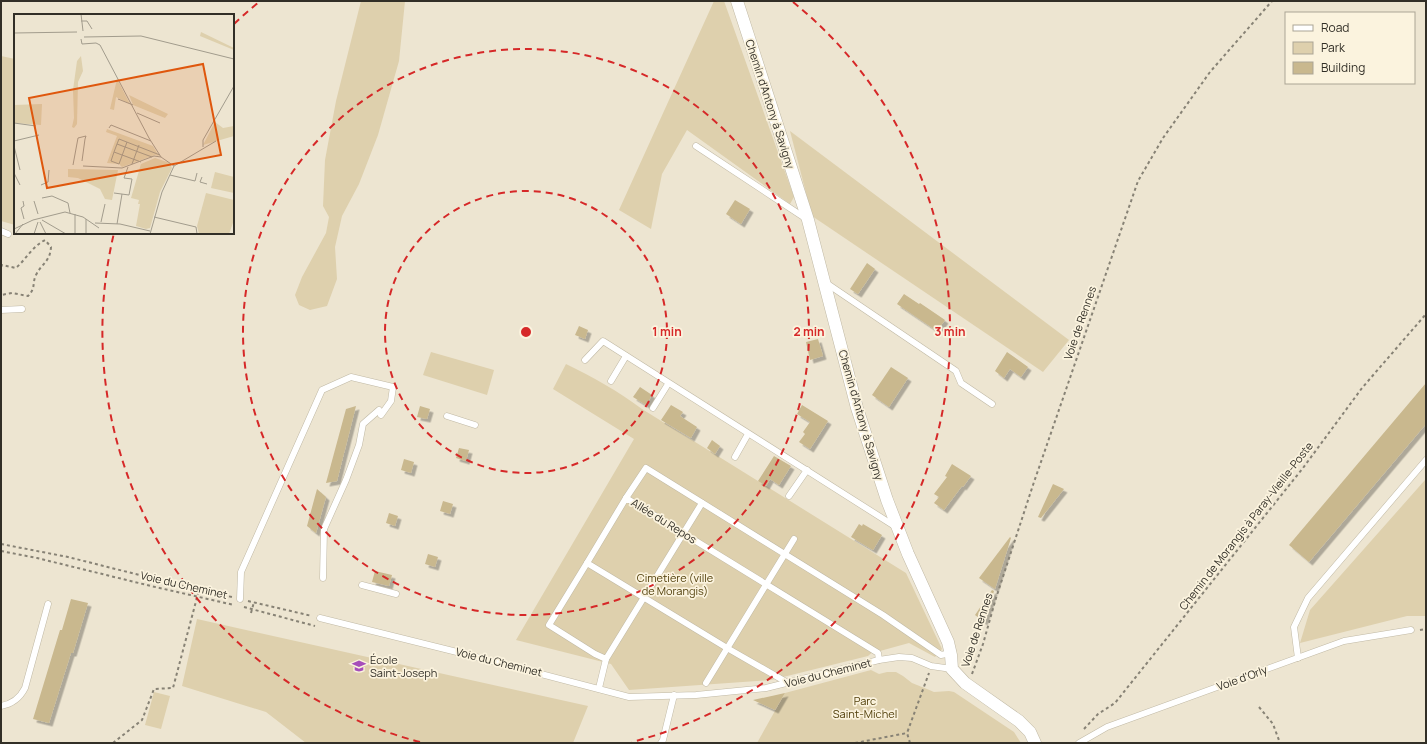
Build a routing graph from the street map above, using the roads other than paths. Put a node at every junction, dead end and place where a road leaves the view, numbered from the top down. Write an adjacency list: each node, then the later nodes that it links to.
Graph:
1 (737, 1): 3 (street, Chemin d'Antony à Savigny)
2 (696, 146): 3 (lane)
3 (808, 220): 6 (street, Chemin d'Antony à Savigny)
4 (1, 231): 5 (lane)
5 (8, 234)
6 (825, 282): 13 (lane); 24 (street, Chemin d'Antony à Savigny)
7 (22, 309): 8 (lane)
8 (1, 310)
9 (626, 356): 10 (lane); 11 (lane); 12 (lane)
10 (585, 360)
11 (611, 381)
12 (668, 384): 14 (lane); 17 (lane)
13 (992, 404)
14 (653, 408)
15 (447, 416): 16 (lane)
16 (475, 425)
17 (748, 434): 18 (lane); 20 (lane)
18 (735, 457)
19 (1426, 460): 41 (lane)
20 (807, 470): 21 (lane); 24 (lane)
21 (789, 496)
22 (626, 498): 23 (lane); 25 (lane, Allée du Repos); 28 (lane, Allée du Repos)
23 (702, 503): 25 (lane); 27 (lane)
24 (898, 528): 39 (street, Chemin d'Antony à Savigny)
25 (684, 533): 30 (lane, Allée du Repos); 33 (lane)
26 (794, 539): 27 (lane)
27 (785, 554): 30 (lane); 39 (lane)
28 (587, 562): 33 (lane); 40 (lane, Allée du Repos)
29 (323, 578): 34 (lane)
30 (766, 584): 38 (lane); 42 (lane, Allée du Repos)
31 (362, 585): 32 (lane)
32 (396, 594)
33 (644, 597): 38 (lane); 40 (lane)
34 (240, 599)
35 (48, 604): 48 (lane)
36 (320, 618): 46 (lane, Voie du Cheminet)
37 (1411, 630): 41 (lane, Voie d'Orly)
38 (727, 648): 44 (lane); 45 (lane)
39 (951, 653): 43 (street, Chemin d'Antony à Savigny)
40 (606, 658): 46 (lane)
41 (1298, 658): 51 (lane, Voie d'Orly)
42 (879, 660): 43 (lane, Voie du Cheminet); 45 (lane, Voie du Cheminet)
43 (952, 669): 50 (street)
44 (706, 683)
45 (788, 683): 47 (lane, Voie du Cheminet)
46 (599, 688): 47 (lane, Voie du Cheminet)
47 (674, 695): 49 (lane)
48 (1, 706)
49 (661, 743)
50 (1035, 743)
51 (1079, 743)

